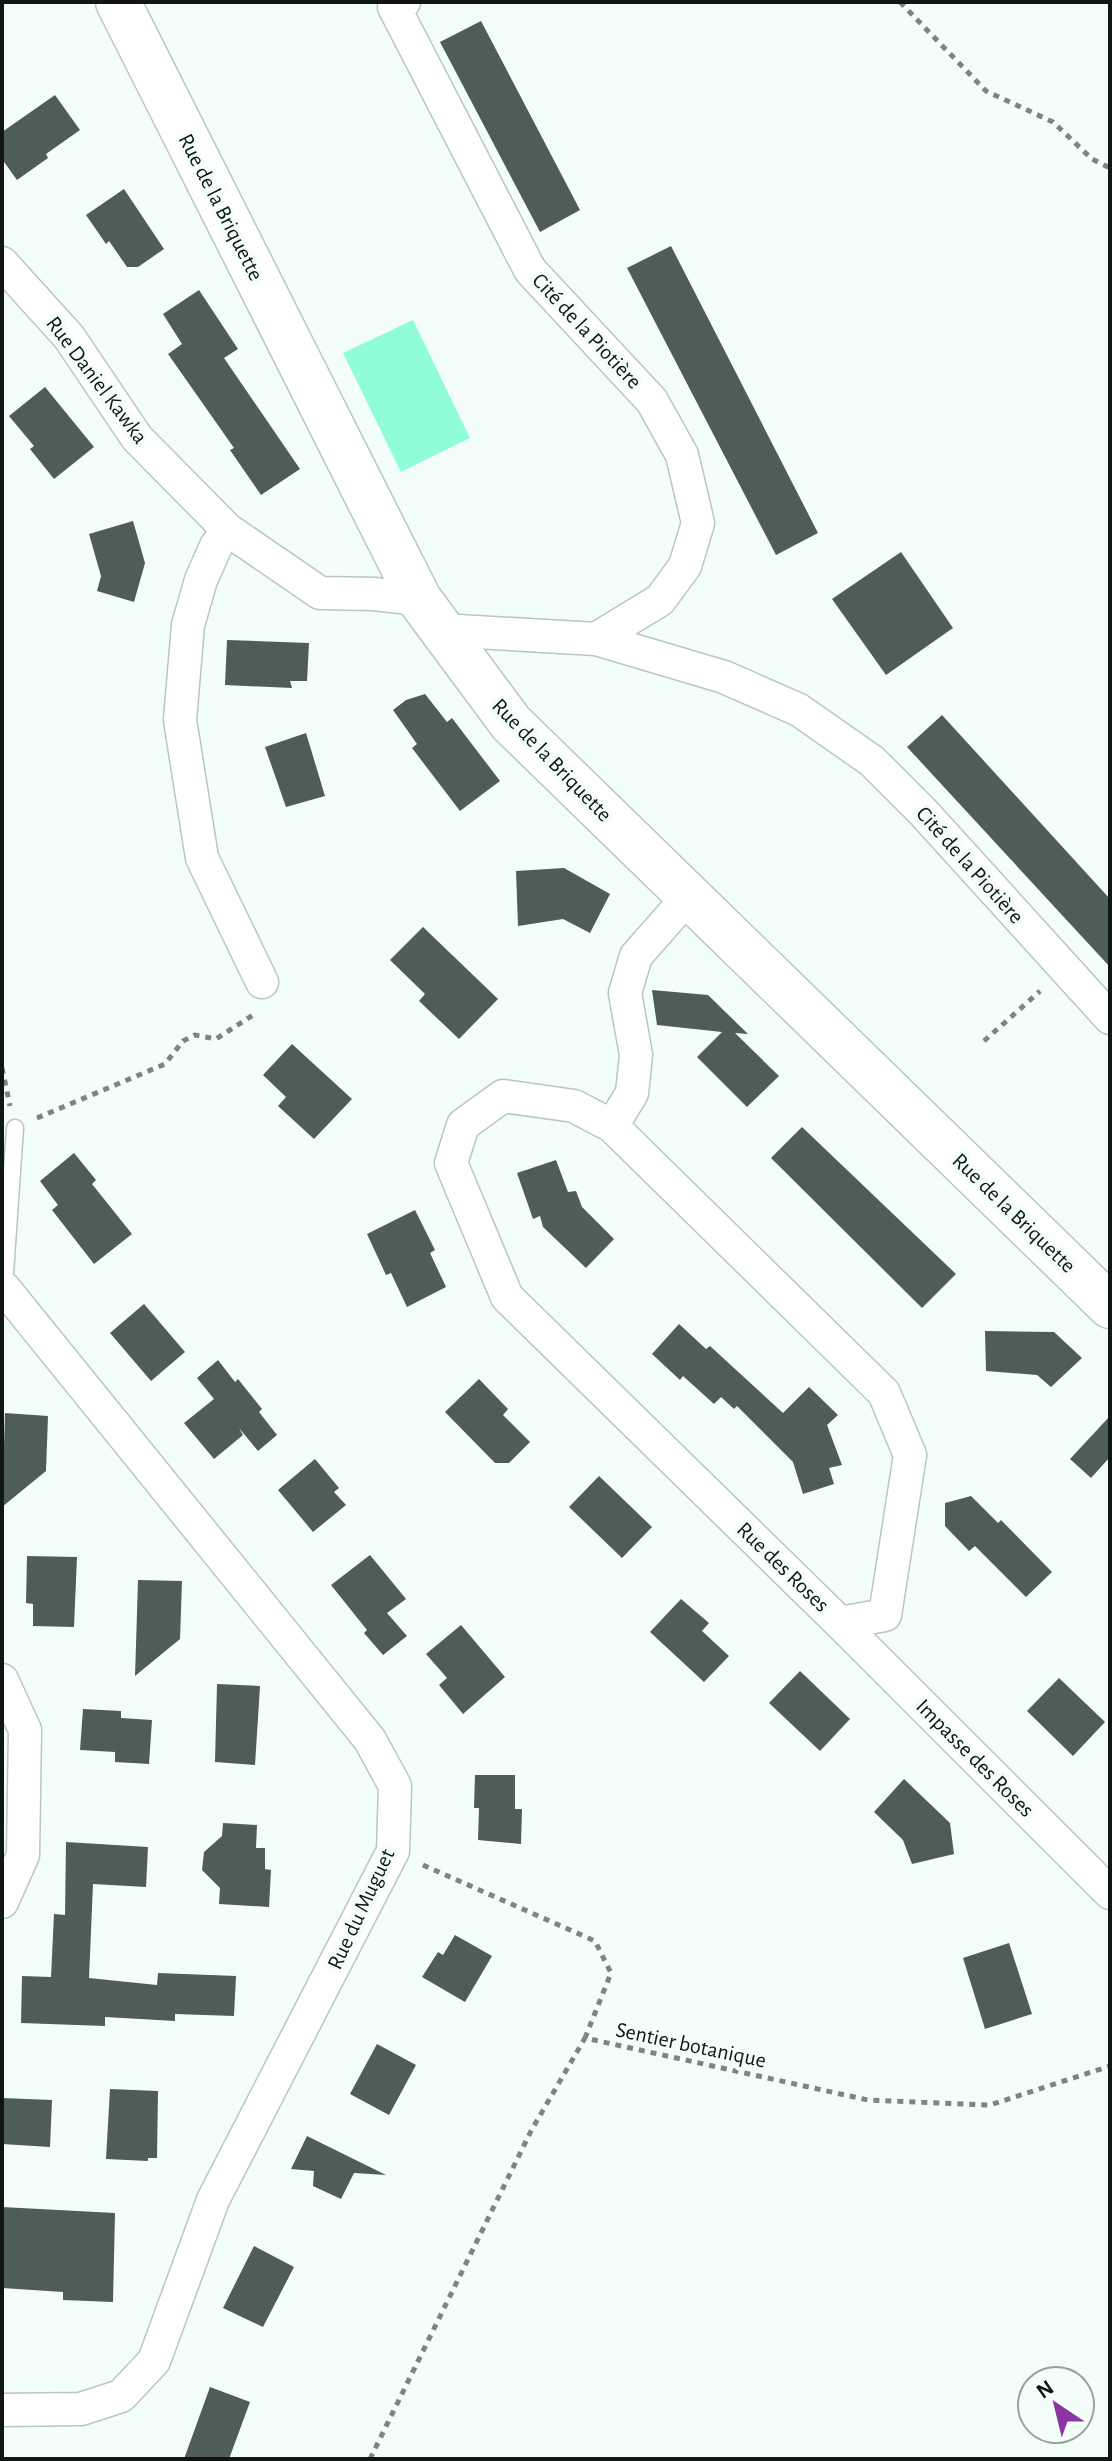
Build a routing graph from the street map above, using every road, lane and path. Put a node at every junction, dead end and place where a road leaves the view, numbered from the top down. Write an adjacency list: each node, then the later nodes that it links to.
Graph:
1 (118, 2): 7 (main road, Rue de la Briquette)
2 (404, 2): 8 (street, Cité de la Piotière)
3 (900, 2): 4 (path)
4 (1110, 168)
5 (2, 263): 6 (street, Rue Daniel Kawka)
6 (228, 530): 7 (street, Rue Daniel Kawka); 11 (street)
7 (430, 615): 8 (street, Cité de la Piotière); 9 (main road, Rue de la Briquette)
8 (596, 639): 10 (street, Cité de la Piotière)
9 (688, 897): 15 (street); 18 (main road, Rue de la Briquette)
10 (1065, 969): 12 (street, Cité de la Piotière); 13 (path)
11 (264, 995): 16 (path)
12 (1110, 1018)
13 (984, 1041)
14 (2, 1068): 16 (path)
15 (612, 1126): 19 (street, Rue des Roses); 19 (street, Rue des Roses)
16 (15, 1128): 17 (lane)
17 (3, 1290): 21 (street, Rue du Muguet)
18 (1110, 1306)
19 (840, 1623): 22 (street, Impasse des Roses)
20 (2, 1680): 23 (street)
21 (393, 1851): 24 (path); 26 (street, Rue du Muguet)
22 (1110, 1893)
23 (2, 1902)
24 (585, 2038): 25 (path, Sentier botanique); 27 (path, Sentier botanique)
25 (1110, 2066)
26 (2, 2410)
27 (372, 2459)

